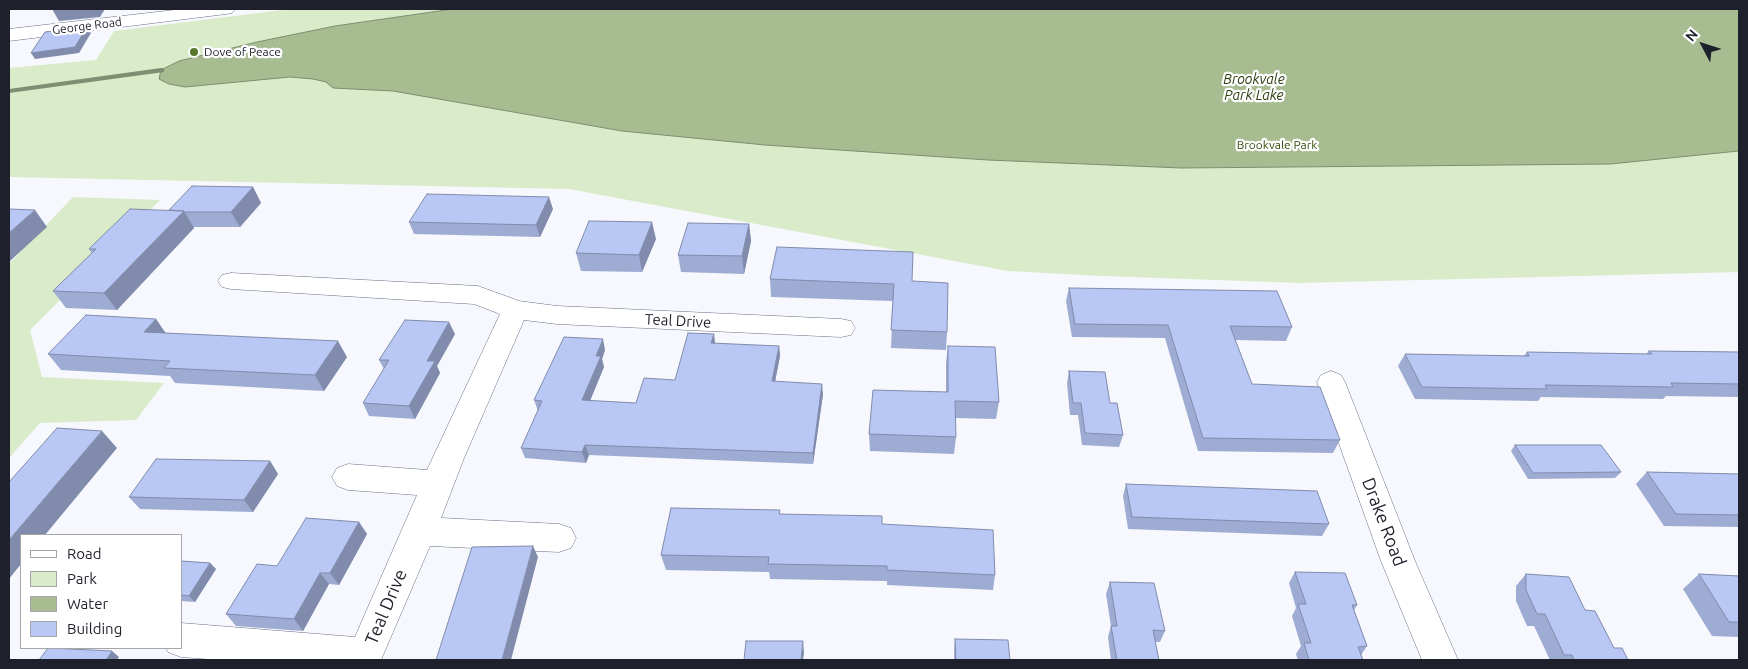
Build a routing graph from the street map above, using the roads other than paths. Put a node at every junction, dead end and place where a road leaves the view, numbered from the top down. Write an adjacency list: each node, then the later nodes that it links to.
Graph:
1 (226, 9): 2 (street, George Road)
2 (9, 35)
3 (231, 282): 4 (street, Teal Drive)
4 (515, 310): 5 (street, Teal Drive); 8 (street, Teal Drive)
5 (841, 328)
6 (1331, 382): 13 (street, Drake Road)
7 (348, 477): 8 (street)
8 (438, 484): 9 (street, Teal Drive)
9 (419, 531): 10 (street); 12 (street, Teal Drive)
10 (559, 538)
11 (182, 640): 12 (street, Teal Drive)
12 (364, 658)
13 (1440, 660)

